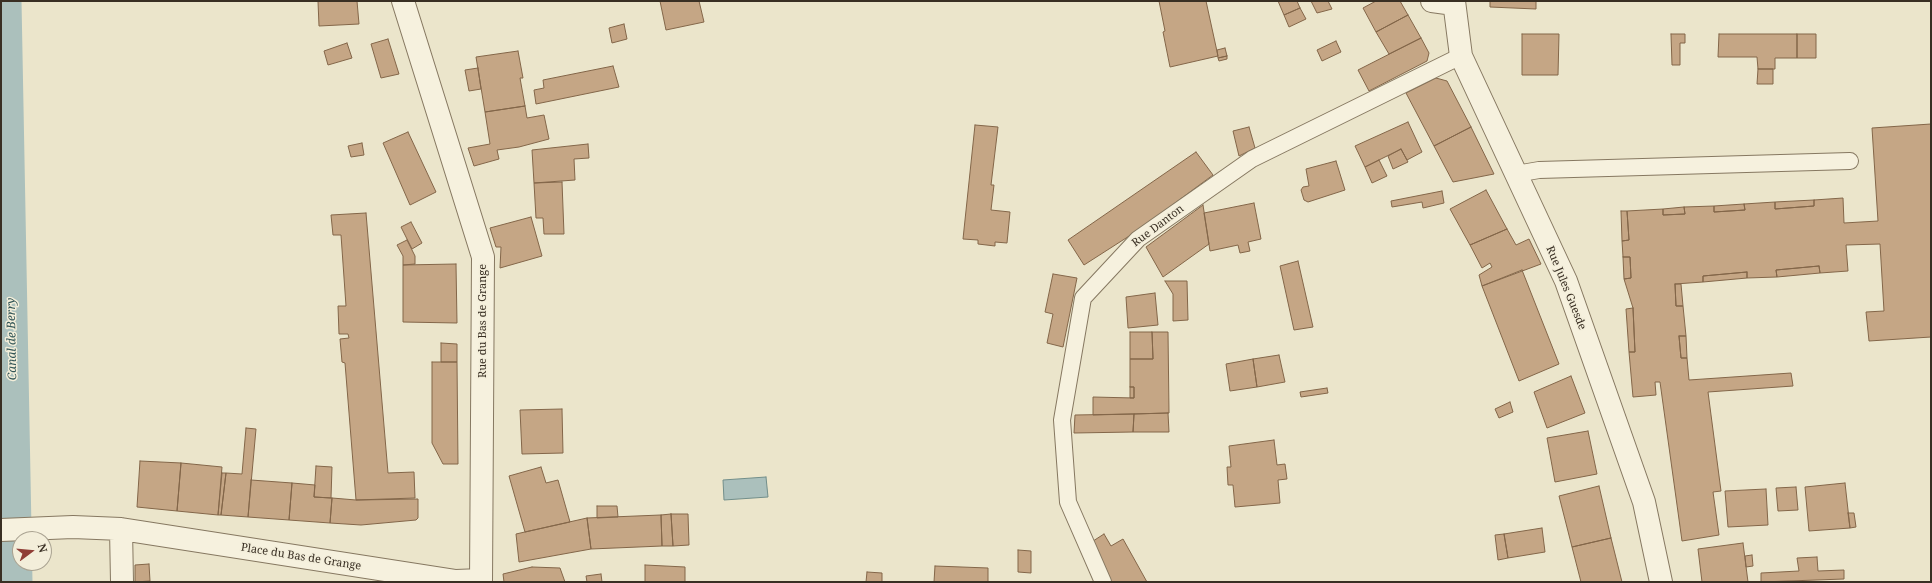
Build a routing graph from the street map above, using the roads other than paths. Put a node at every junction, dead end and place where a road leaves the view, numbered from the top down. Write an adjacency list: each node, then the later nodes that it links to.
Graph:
1 (403, 1): 9 (street, Rue du Bas de Grange)
2 (1432, 1): 3 (street)
3 (1454, 2): 4 (street, Rue Jules Guesde)
4 (1461, 56): 6 (street, Rue Jules Guesde); 11 (lane, Rue Danton)
5 (1850, 161): 6 (lane)
6 (1516, 174): 12 (street, Rue Jules Guesde)
7 (121, 529): 8 (street, Place du Bas de Grange); 9 (street, Place du Bas de Grange); 10 (street)
8 (1, 530)
9 (481, 581)
10 (122, 582)
11 (1103, 582)
12 (1661, 582)

